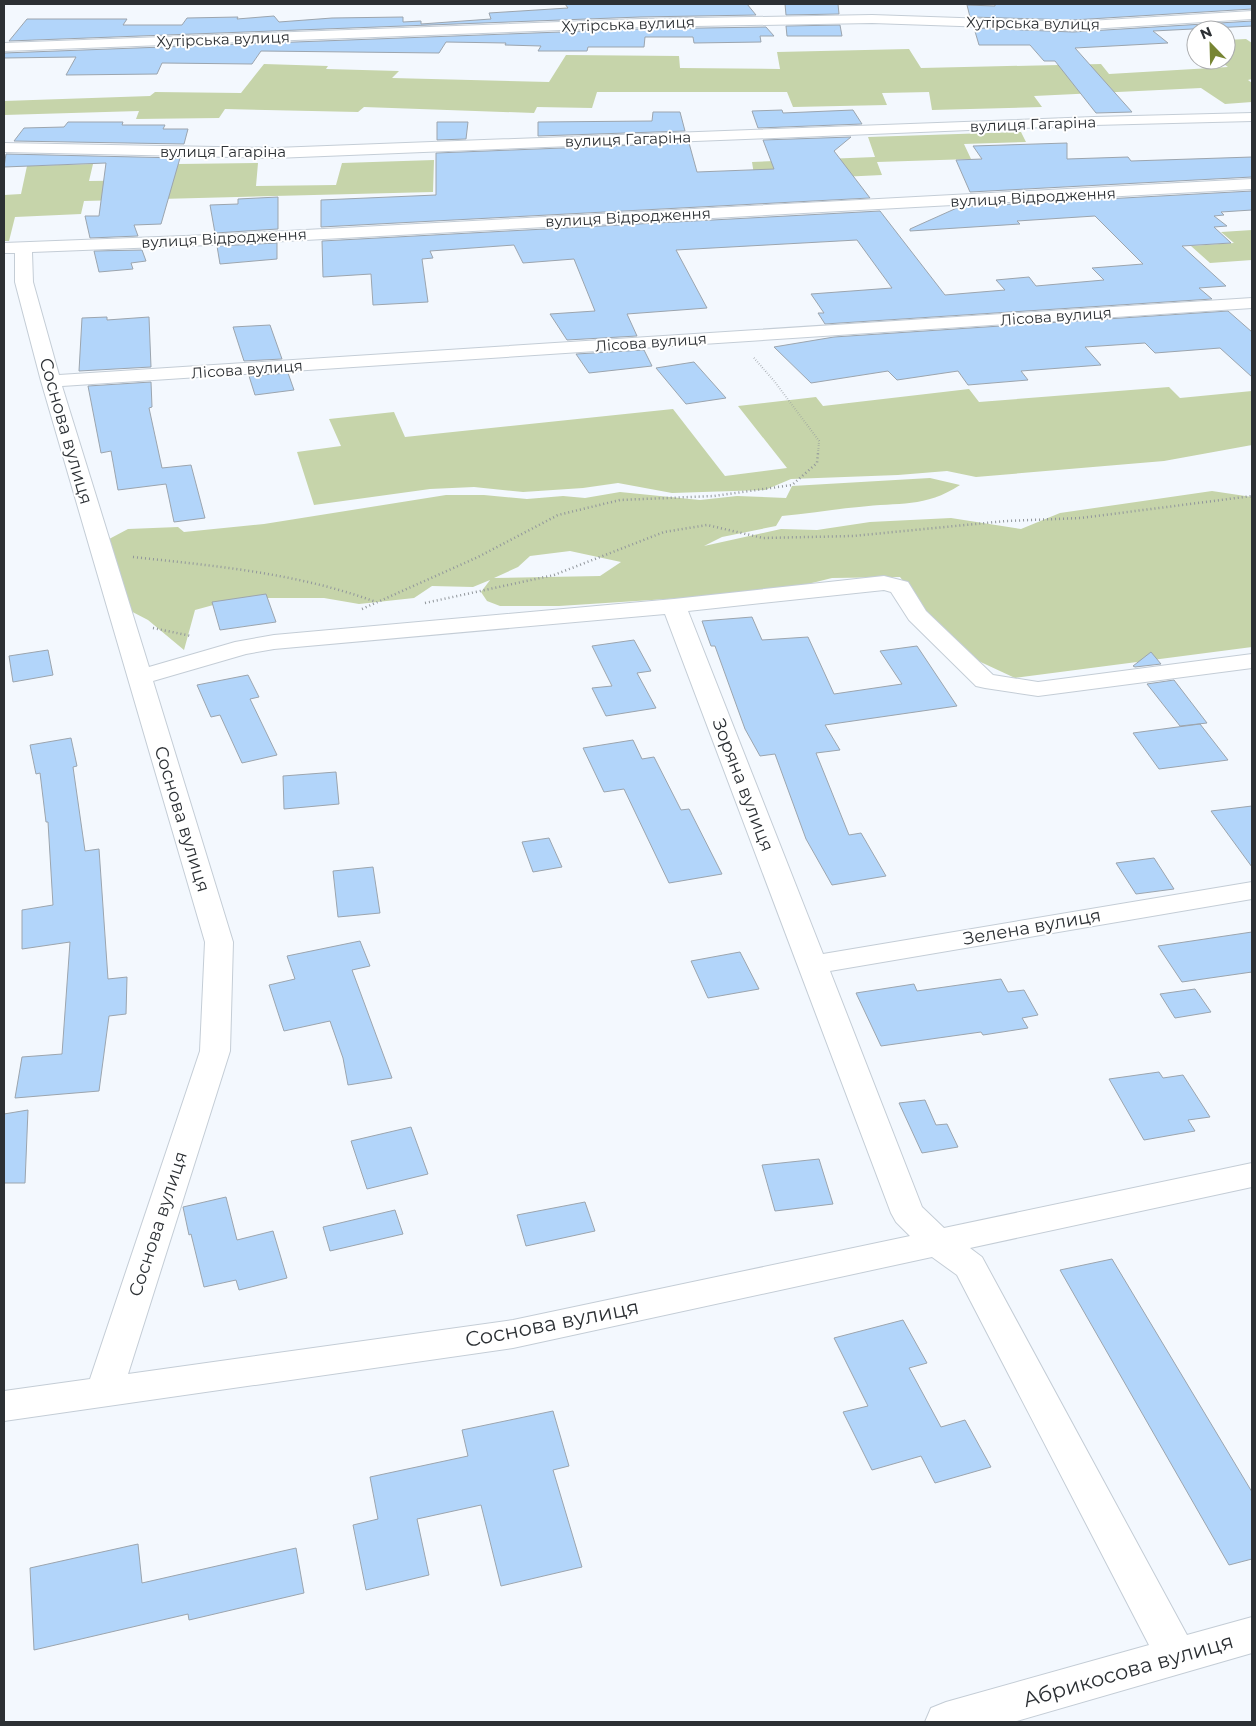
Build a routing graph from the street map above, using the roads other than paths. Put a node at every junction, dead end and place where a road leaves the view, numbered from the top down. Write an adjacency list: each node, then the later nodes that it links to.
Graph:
1 (616, 9): 3 (street)
2 (1252, 15): 3 (street, Хутірська вулиця)
3 (640, 23): 4 (street, Хутірська вулиця)
4 (4, 47)
5 (1252, 117): 6 (street, вулиця Гагаріна)
6 (4, 148)
7 (1252, 184): 8 (street, вулиця Відродження)
8 (13, 248): 10 (street, Соснова вулиця)
9 (1252, 303): 10 (street, Лісова вулиця)
10 (50, 381): 13 (street, Соснова вулиця)
11 (674, 606): 12 (street); 13 (street); 15 (street, Зоряна вулиця)
12 (1252, 661)
13 (139, 677): 18 (street, Соснова вулиця)
14 (1252, 890): 15 (street, Зелена вулиця)
15 (812, 965): 17 (street, Зоряна вулиця)
16 (1252, 1175): 17 (street, Соснова вулиця)
17 (937, 1242): 18 (street, Соснова вулиця); 21 (street, Зоряна вулиця)
18 (104, 1390): 19 (street, Соснова вулиця)
19 (4, 1406)
20 (1252, 1635): 21 (street, Абрикосова вулиця)
21 (1177, 1657): 22 (street, Абрикосова вулиця)
22 (946, 1722)

